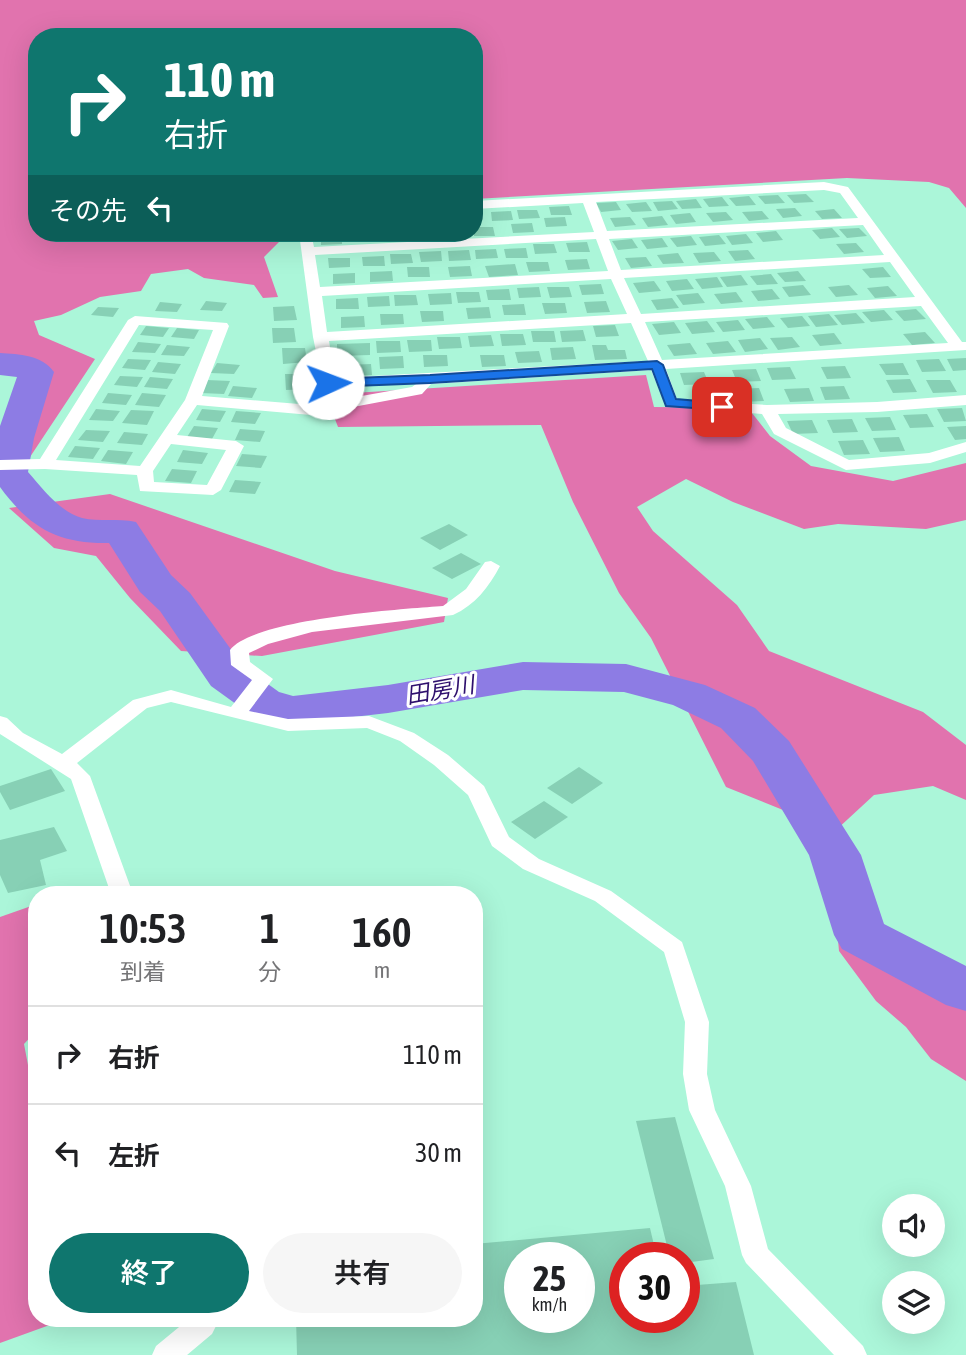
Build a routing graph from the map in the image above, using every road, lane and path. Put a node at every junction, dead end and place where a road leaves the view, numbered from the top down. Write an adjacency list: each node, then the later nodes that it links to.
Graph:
1 (588, 198): 2 (street); 3 (street); 4 (street)
2 (483, 204)
3 (867, 221): 4 (street); 7 (street)
4 (602, 236): 6 (street); 8 (street)
5 (306, 242): 6 (street)
6 (307, 251): 9 (street)
7 (896, 258): 8 (street); 10 (street)
8 (616, 275): 9 (street); 11 (street)
9 (314, 292): 12 (street)
10 (926, 301): 11 (street); 13 (street)
11 (635, 317): 12 (street); 14 (street)
12 (320, 337): 15 (street)
13 (962, 346): 14 (street)
14 (657, 365): 15 (street); 18 (street)
15 (430, 379): 16 (street)
16 (193, 400): 19 (street); 22 (street)
17 (966, 400): 18 (street)
18 (767, 410): 20 (street)
19 (167, 439): 23 (street); 23 (street)
20 (966, 447)
21 (0, 465): 22 (street)
22 (38, 465): 23 (street)
23 (145, 471)
24 (491, 566): 25 (street)
25 (239, 710): 27 (street); 31 (street)
26 (0, 722): 27 (street)
27 (65, 762): 28 (street)
28 (119, 886)
29 (200, 1327): 30 (street)
30 (166, 1355)
31 (853, 1355)

